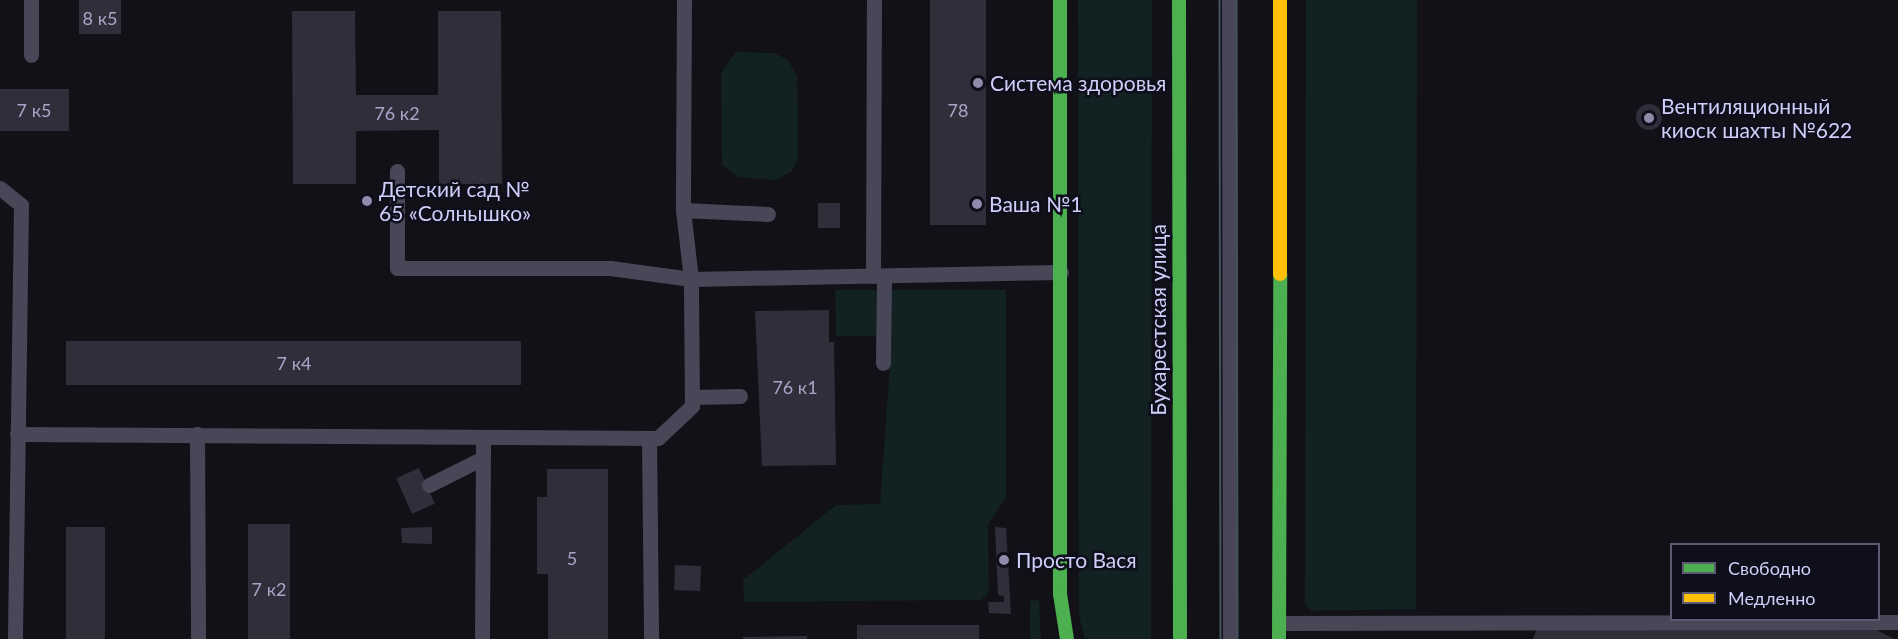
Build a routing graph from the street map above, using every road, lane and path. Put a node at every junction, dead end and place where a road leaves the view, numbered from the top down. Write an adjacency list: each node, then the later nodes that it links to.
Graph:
1 (31, 0): 8 (lane)
2 (684, 0): 11 (lane)
3 (874, 0): 14 (lane)
4 (1060, 0): 13 (main road)
5 (1179, 0): 32 (main road, Бухарестская улица)
6 (1229, 0): 33 (lane)
7 (1280, 0): 26 (main road)
8 (31, 55)
9 (397, 171): 15 (lane)
10 (0, 188): 19 (lane)
11 (683, 210): 12 (lane); 15 (lane)
12 (768, 214)
13 (1061, 272): 14 (lane); 31 (main road)
14 (878, 276): 15 (lane); 16 (lane)
15 (691, 279): 18 (lane)
16 (883, 363)
17 (740, 396): 18 (lane)
18 (692, 397): 21 (lane)
19 (17, 434): 20 (lane); 27 (lane)
20 (197, 434): 22 (lane); 28 (lane)
21 (649, 439): 22 (lane); 30 (lane)
22 (483, 440): 23 (lane)
23 (483, 458): 24 (lane); 29 (lane)
24 (429, 485)
25 (1898, 622): 26 (lane)
26 (1279, 631)
27 (15, 639)
28 (198, 639)
29 (482, 639)
30 (651, 639)
31 (1067, 639)
32 (1180, 639)
33 (1230, 639)

